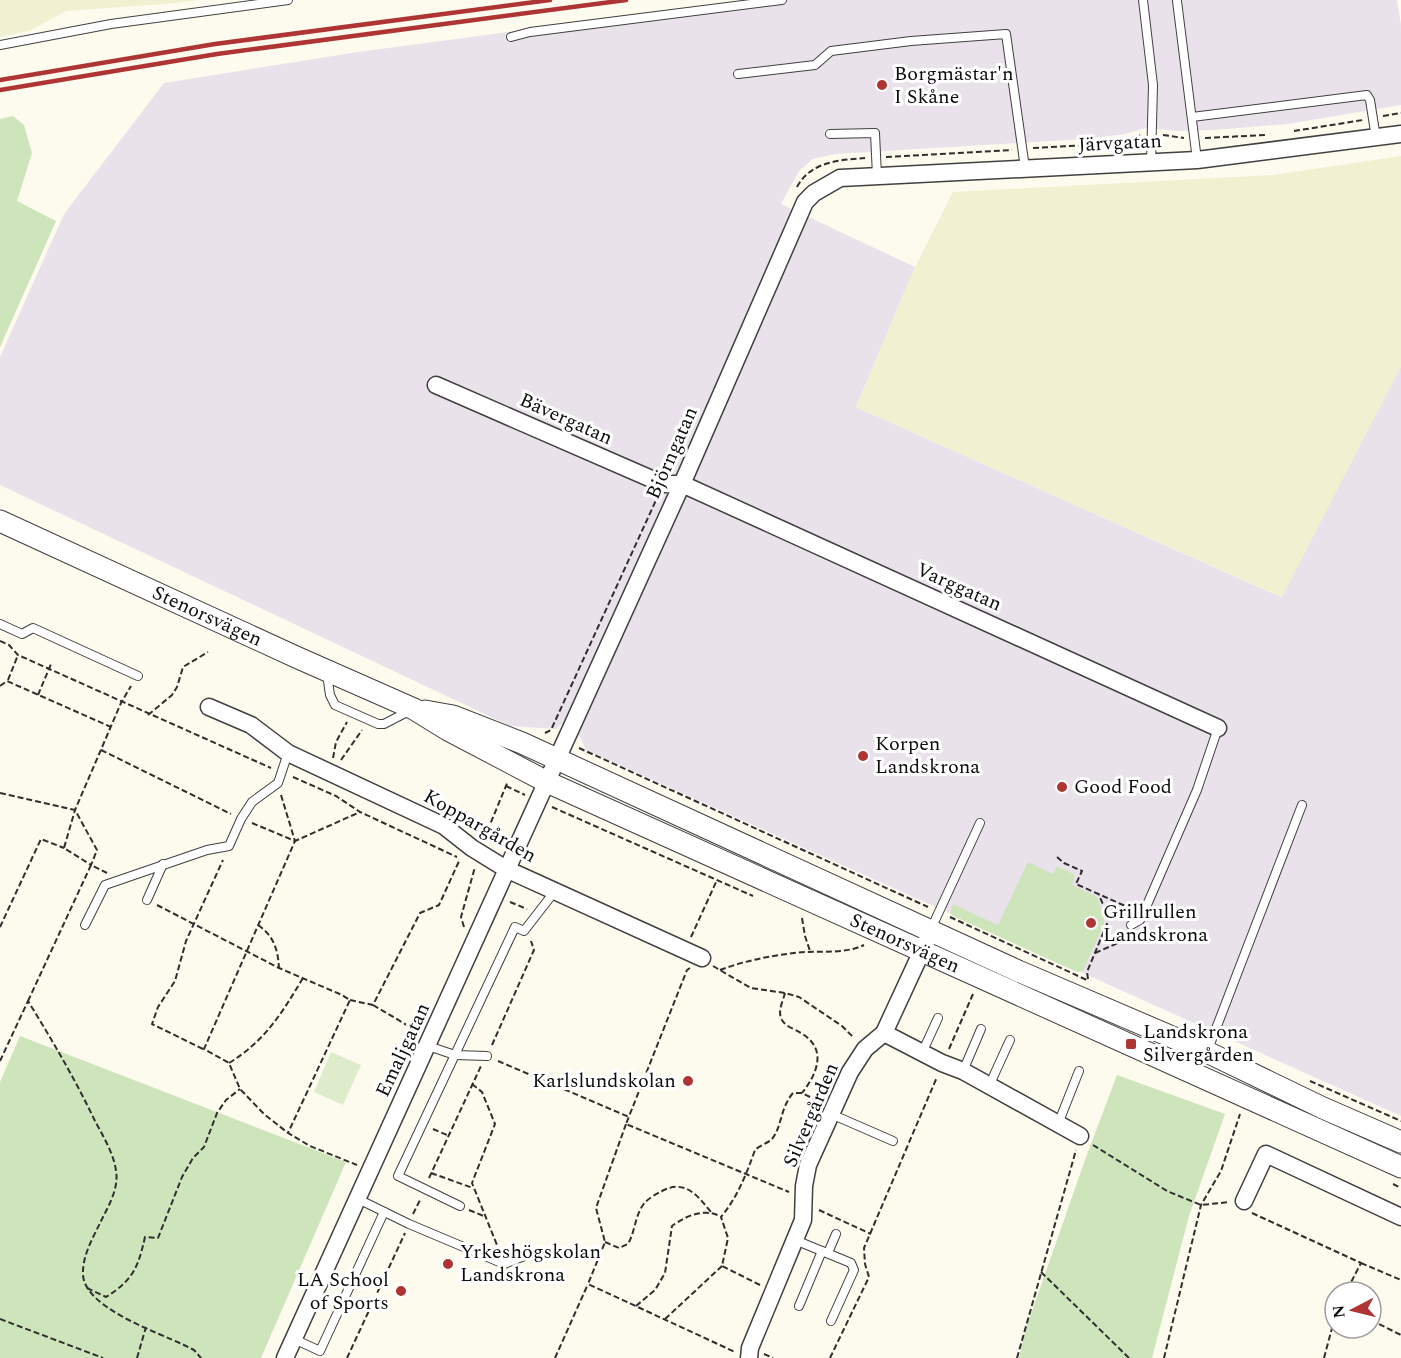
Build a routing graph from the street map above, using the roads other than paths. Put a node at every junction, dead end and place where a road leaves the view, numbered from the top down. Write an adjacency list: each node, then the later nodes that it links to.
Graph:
1 (288, 0): 6 (lane)
2 (782, 0): 5 (lane)
3 (1143, 0): 13 (lane)
4 (1177, 2): 8 (lane)
5 (511, 37)
6 (0, 45)
7 (738, 74): 14 (lane)
8 (1192, 117): 11 (lane); 12 (lane)
9 (830, 134): 15 (lane)
10 (1401, 134): 11 (street, Järvgatan)
11 (1376, 138): 12 (street, Järvgatan)
12 (1197, 160): 13 (street, Järvgatan)
13 (1151, 163): 14 (street, Järvgatan)
14 (1025, 168): 15 (street, Järvgatan)
15 (877, 176): 16 (street, Järvgatan)
16 (840, 178): 18 (street, Björngatan)
17 (436, 385): 18 (street, Bävergatan)
18 (682, 484): 25 (street, Varggatan); 26 (street, Björngatan)
19 (0, 521): 21 (street, Stenorsvägen)
20 (0, 624): 22 (lane)
21 (327, 670): 24 (street, Stenorsvägen); 24 (lane)
22 (138, 676)
23 (209, 707): 27 (street, Koppargården)
24 (414, 709): 26 (street, Stenorsvägen); 28 (street, Stenorsvägen)
25 (1218, 728): 37 (lane)
26 (557, 743): 28 (street, Emaljgatan); 35 (street, Stenorsvägen)
27 (288, 753): 31 (lane); 32 (street, Koppargården)
28 (547, 782): 32 (street, Emaljgatan); 38 (street, Stenorsvägen)
29 (1302, 805): 45 (lane)
30 (980, 823): 35 (lane)
31 (163, 864): 34 (lane); 36 (lane)
32 (506, 870): 33 (street, Koppargården); 43 (street, Emaljgatan)
33 (555, 891): 39 (street, Koppargården); 47 (lane)
34 (147, 900)
35 (935, 922): 38 (street, Silvergården); 45 (street, Stenorsvägen)
36 (85, 925)
37 (1131, 925)
38 (922, 951): 42 (street, Silvergården); 57 (street, Stenorsvägen)
39 (702, 958)
40 (938, 1018): 46 (lane)
41 (981, 1029): 49 (lane)
42 (884, 1033): 46 (street); 52 (street, Silvergården)
43 (424, 1039): 47 (lane); 58 (street, Emaljgatan)
44 (1010, 1040): 51 (lane)
45 (1207, 1052): 56 (street, Stenorsvägen)
46 (922, 1053): 49 (street)
47 (455, 1055): 48 (lane); 60 (lane)
48 (487, 1056)
49 (963, 1071): 51 (street)
50 (1079, 1071): 53 (lane)
51 (989, 1086): 53 (street)
52 (832, 1112): 55 (lane); 64 (street, Silvergården)
53 (1058, 1124): 54 (street)
54 (1080, 1136)
55 (893, 1142)
56 (1401, 1142)
57 (1401, 1167)
58 (358, 1199): 61 (lane); 69 (street, Emaljgatan)
59 (1244, 1201): 62 (street)
60 (460, 1206)
61 (384, 1212): 66 (lane); 69 (lane)
62 (1401, 1217)
63 (836, 1234): 65 (lane)
64 (795, 1240): 65 (lane); 71 (street, Silvergården)
65 (825, 1252): 67 (lane); 68 (lane)
66 (532, 1253)
67 (799, 1306)
68 (831, 1321)
69 (294, 1338): 70 (street, Emaljgatan)
70 (285, 1358)
71 (749, 1358)

